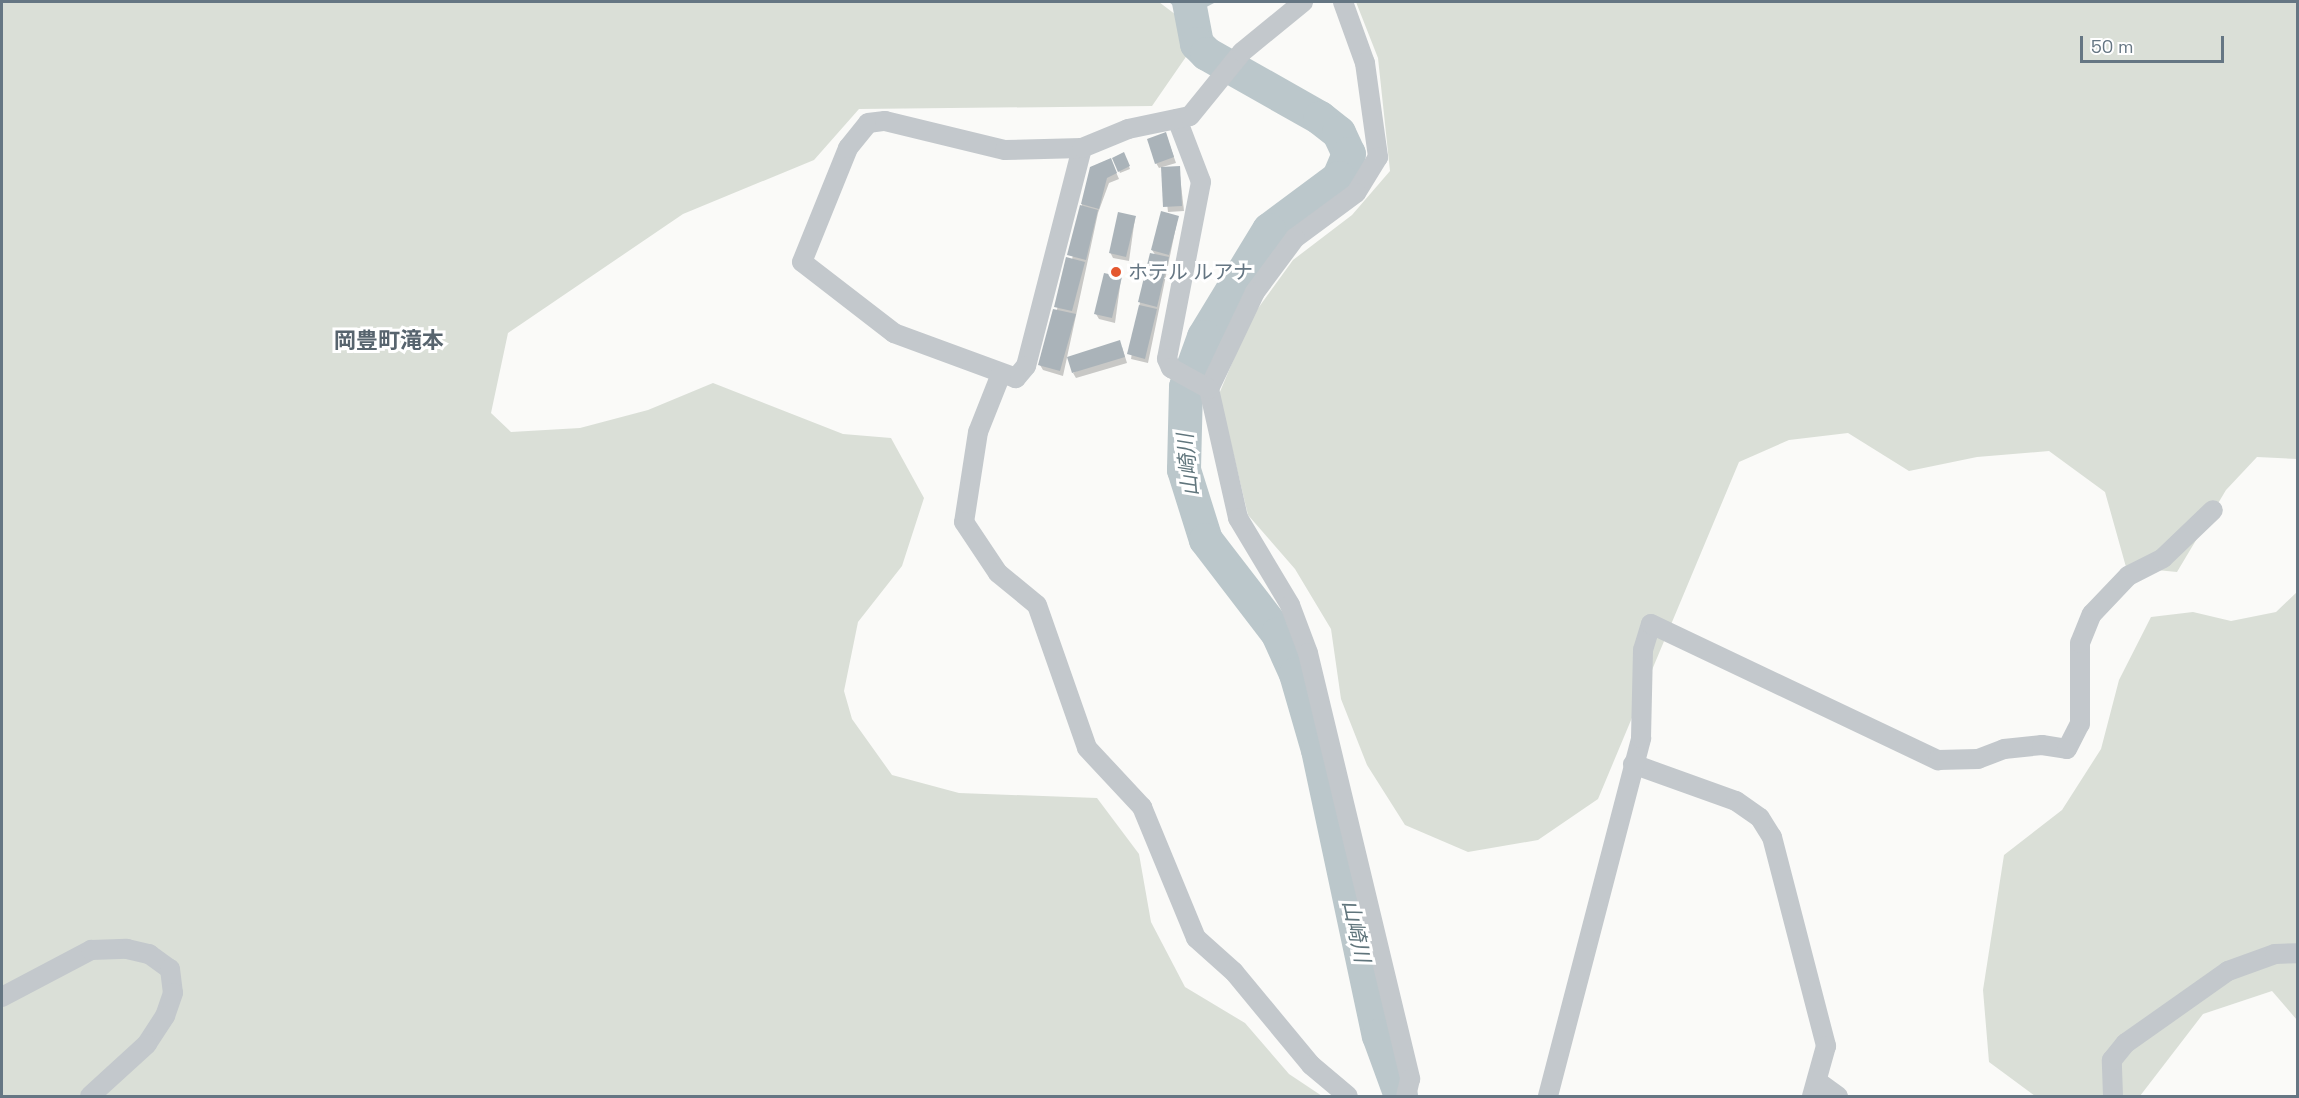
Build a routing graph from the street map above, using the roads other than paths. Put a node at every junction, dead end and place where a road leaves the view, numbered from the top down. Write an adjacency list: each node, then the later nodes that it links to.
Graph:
1 (1303, 2): 3 (street)
2 (1343, 2): 6 (street)
3 (1176, 119): 4 (street); 6 (street)
4 (1082, 148): 5 (street); 5 (street)
5 (1001, 374): 14 (street)
6 (1203, 386): 12 (street)
7 (2213, 510): 8 (street)
8 (1633, 764): 11 (street); 15 (street)
9 (2298, 953): 17 (street)
10 (2, 997): 13 (street)
11 (1814, 1089): 16 (street)
12 (1407, 1091)
13 (90, 1096)
14 (1348, 1096)
15 (1548, 1096)
16 (1838, 1096)
17 (2113, 1096)

